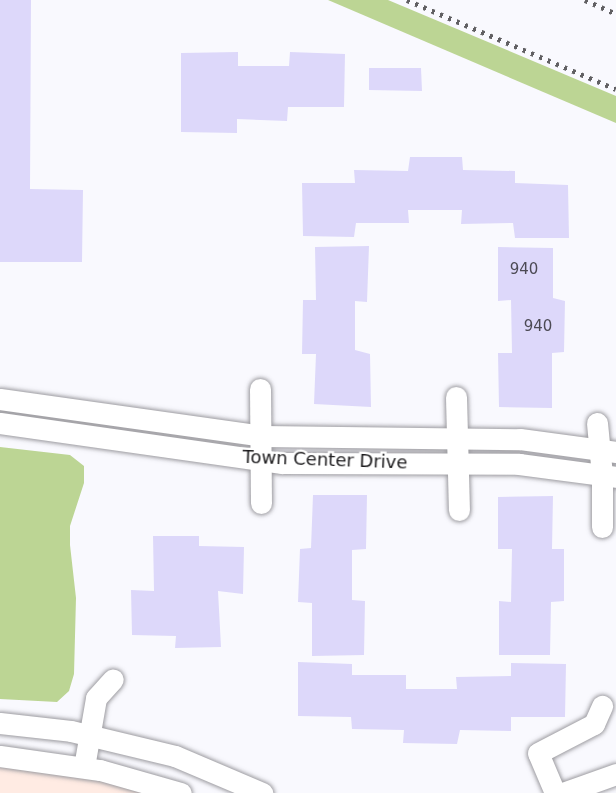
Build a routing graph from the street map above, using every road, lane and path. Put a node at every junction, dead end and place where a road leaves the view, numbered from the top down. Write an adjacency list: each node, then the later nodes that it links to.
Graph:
1 (260, 389): 6 (street)
2 (456, 397): 7 (street)
3 (0, 399): 6 (street, Town Center Drive)
4 (0, 423): 9 (street, Town Center Drive)
5 (597, 423): 8 (street)
6 (262, 436): 7 (street, Town Center Drive); 9 (street)
7 (457, 438): 8 (street, Town Center Drive); 10 (street)
8 (609, 451): 11 (street)
9 (262, 460): 10 (street, Town Center Drive); 12 (street)
10 (458, 463): 11 (street, Town Center Drive); 13 (street)
11 (609, 476): 14 (street)
12 (261, 503)
13 (459, 510)
14 (602, 526)
15 (113, 680): 18 (street)
16 (602, 706): 24 (street)
17 (0, 723): 18 (street)
18 (90, 735): 20 (street); 23 (street)
19 (0, 756): 20 (street)
20 (84, 767): 22 (street)
21 (616, 774): 25 (street)
22 (181, 793)
23 (262, 793)
24 (555, 793)
25 (563, 793)

